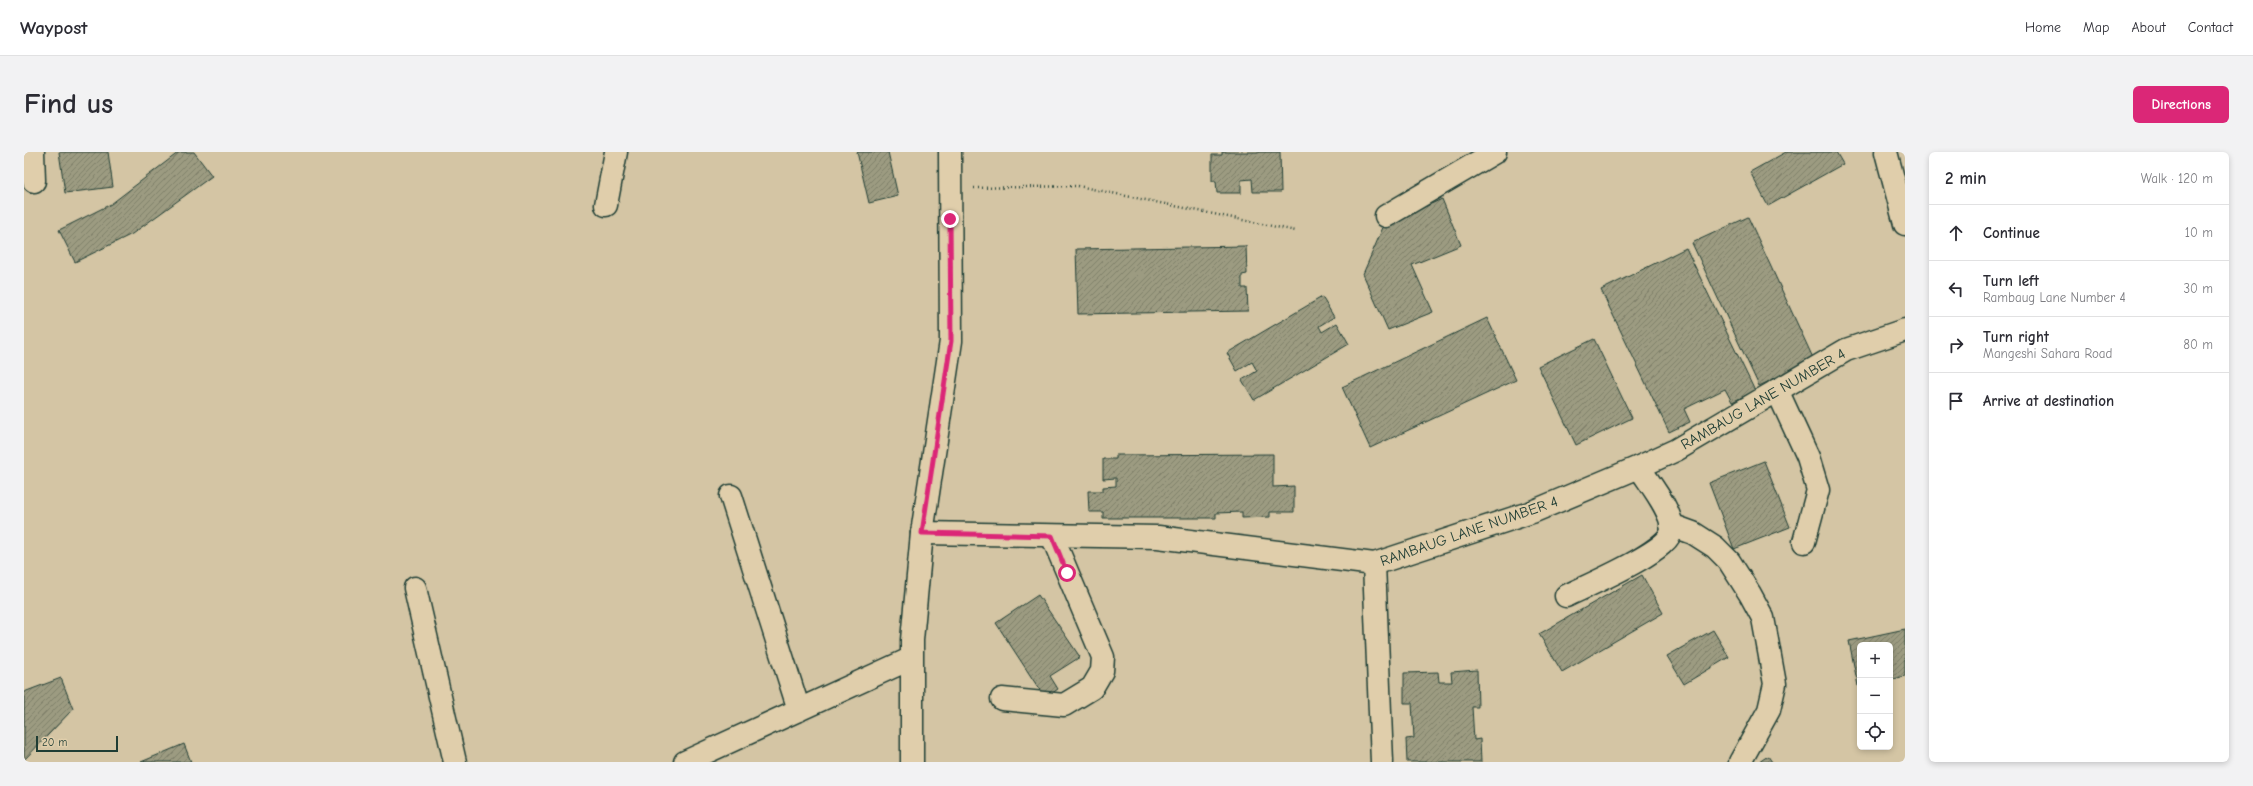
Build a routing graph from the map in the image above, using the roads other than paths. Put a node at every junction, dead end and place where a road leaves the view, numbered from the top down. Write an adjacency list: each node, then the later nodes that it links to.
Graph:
1 (33, 152): 6 (street)
2 (616, 152): 7 (street)
3 (950, 152): 15 (street)
4 (1496, 152): 8 (street)
5 (1886, 152): 9 (street)
6 (34, 181)
7 (606, 205)
8 (1386, 216)
9 (1905, 224)
10 (1905, 330): 11 (street, RAMBAUG LANE NUMBER 4)
11 (1777, 390): 12 (street, RAMBAUG LANE NUMBER 4); 17 (street)
12 (1639, 467): 14 (street); 18 (street, RAMBAUG LANE NUMBER 4)
13 (730, 496): 23 (street)
14 (1671, 525): 20 (street); 28 (street)
15 (922, 533): 16 (street, RAMBAUG LANE NUMBER 4); 21 (street)
16 (1052, 536): 18 (street, RAMBAUG LANE NUMBER 4); 22 (street)
17 (1804, 542)
18 (1374, 564): 27 (street)
19 (415, 588): 24 (street)
20 (1566, 596)
21 (912, 658): 23 (street); 26 (street)
22 (1002, 700)
23 (799, 710): 25 (street)
24 (455, 762)
25 (685, 762)
26 (912, 762)
27 (1382, 762)
28 (1740, 762)

